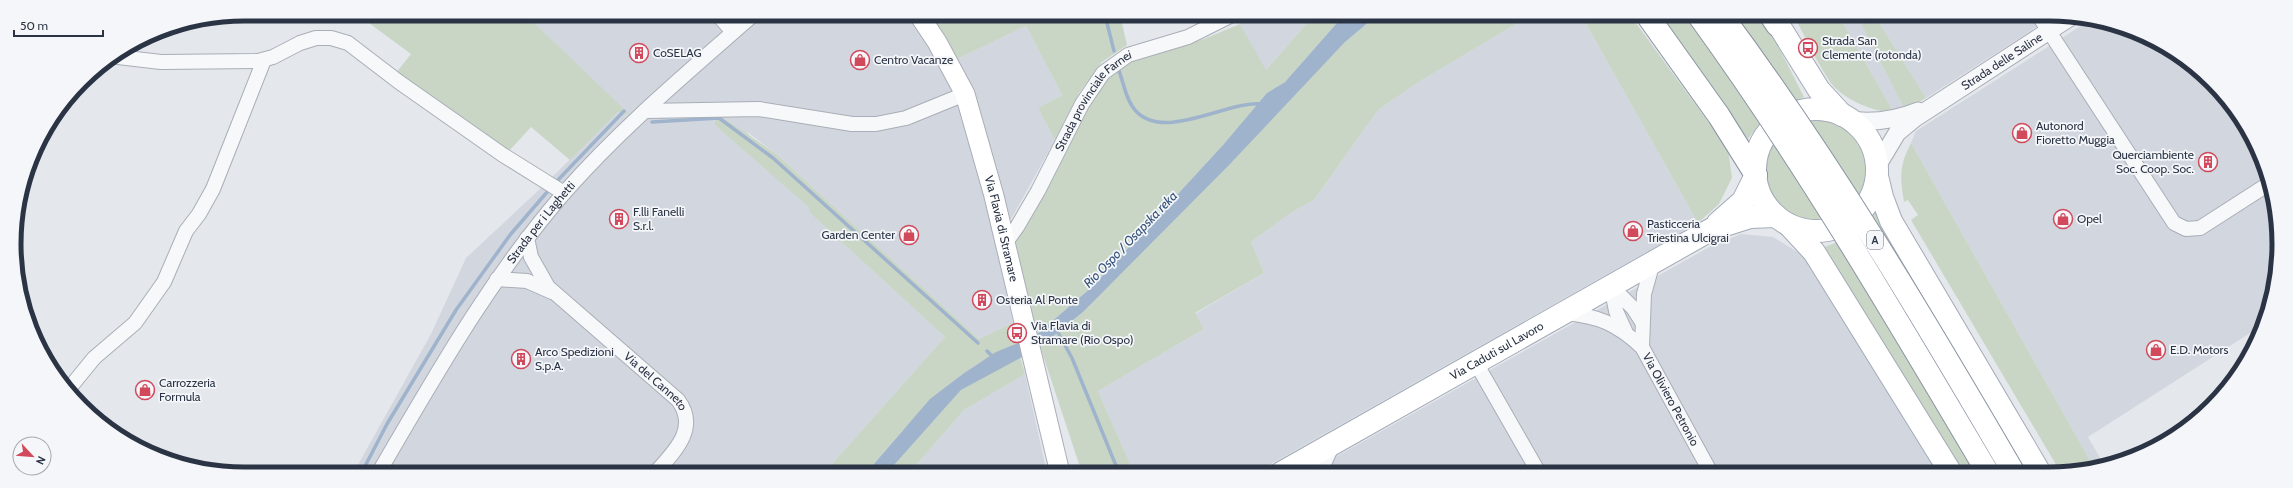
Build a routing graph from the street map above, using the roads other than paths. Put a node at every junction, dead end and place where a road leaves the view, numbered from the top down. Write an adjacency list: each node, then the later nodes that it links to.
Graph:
1 (724, 21): 12 (street)
2 (745, 21): 12 (street, Strada per i Laghetti)
3 (923, 21): 15 (main road, Via Flavia di Stramare)
4 (1220, 21): 26 (street, Strada provinciale Farnei)
5 (1651, 21): 20 (main road)
6 (1703, 21): 48 (main road, A, bridge)
7 (1726, 21): 49 (main road, A, bridge)
8 (1775, 21): 18 (main road)
9 (2042, 21): 11 (street)
10 (2064, 21): 11 (street, Strada delle Saline)
11 (2048, 31): 16 (street, Strada delle Saline); 21 (street)
12 (733, 32): 17 (street, Strada per i Laghetti)
13 (122, 57): 14 (street)
14 (264, 60): 22 (street); 36 (street)
15 (965, 94): 17 (street); 26 (main road, Via Flavia di Stramare)
16 (1932, 106): 18 (street, Strada delle Saline); 19 (street, Strada delle Saline)
17 (645, 111): 22 (street, Strada per i Laghetti)
18 (1846, 118): 19 (main road); 20 (main road)
19 (1877, 172): 23 (main road); 50 (main road)
20 (1756, 175): 23 (main road); 24 (main road, Via Caduti sul Lavoro)
21 (2264, 187)
22 (564, 193): 25 (street, Strada per i Laghetti)
23 (1782, 220): 24 (main road, Via Caduti sul Lavoro); 47 (main road)
24 (1712, 229): 27 (main road, Via Caduti sul Lavoro)
25 (527, 238): 28 (street, Strada per i Laghetti); 30 (street, Via del Canneto)
26 (1004, 245): 38 (main road, Via Flavia di Stramare)
27 (1653, 262): 29 (main road, Via Caduti sul Lavoro); 32 (street, Via Oliviero Petronio)
28 (496, 279): 30 (street, Via del Canneto); 39 (street, Strada per i Laghetti)
29 (1611, 286): 31 (main road, Via Caduti sul Lavoro); 32 (street); 33 (street, Via Oliviero Petronio)
30 (552, 292): 40 (street, Via del Canneto)
31 (1564, 313): 33 (street, Via Oliviero Petronio); 35 (main road, Via Caduti sul Lavoro)
32 (1642, 322): 34 (street, Via Oliviero Petronio)
33 (1626, 333): 34 (street, Via Oliviero Petronio)
34 (1642, 348): 46 (street, Via Oliviero Petronio)
35 (1476, 363): 37 (main road, Via Caduti sul Lavoro); 45 (street)
36 (72, 386)
37 (1333, 443): 43 (main road, Via Caduti sul Lavoro); 44 (street)
38 (1056, 454): 41 (main road, Via Flavia di Stramare); 42 (main road, Via Flavia di Stramare)
39 (382, 467)
40 (660, 467)
41 (1059, 467)
42 (1064, 467)
43 (1297, 467)
44 (1323, 467)
45 (1536, 467)
46 (1708, 467)
47 (1947, 467)
48 (1984, 467)
49 (2011, 467)
50 (2036, 467)

